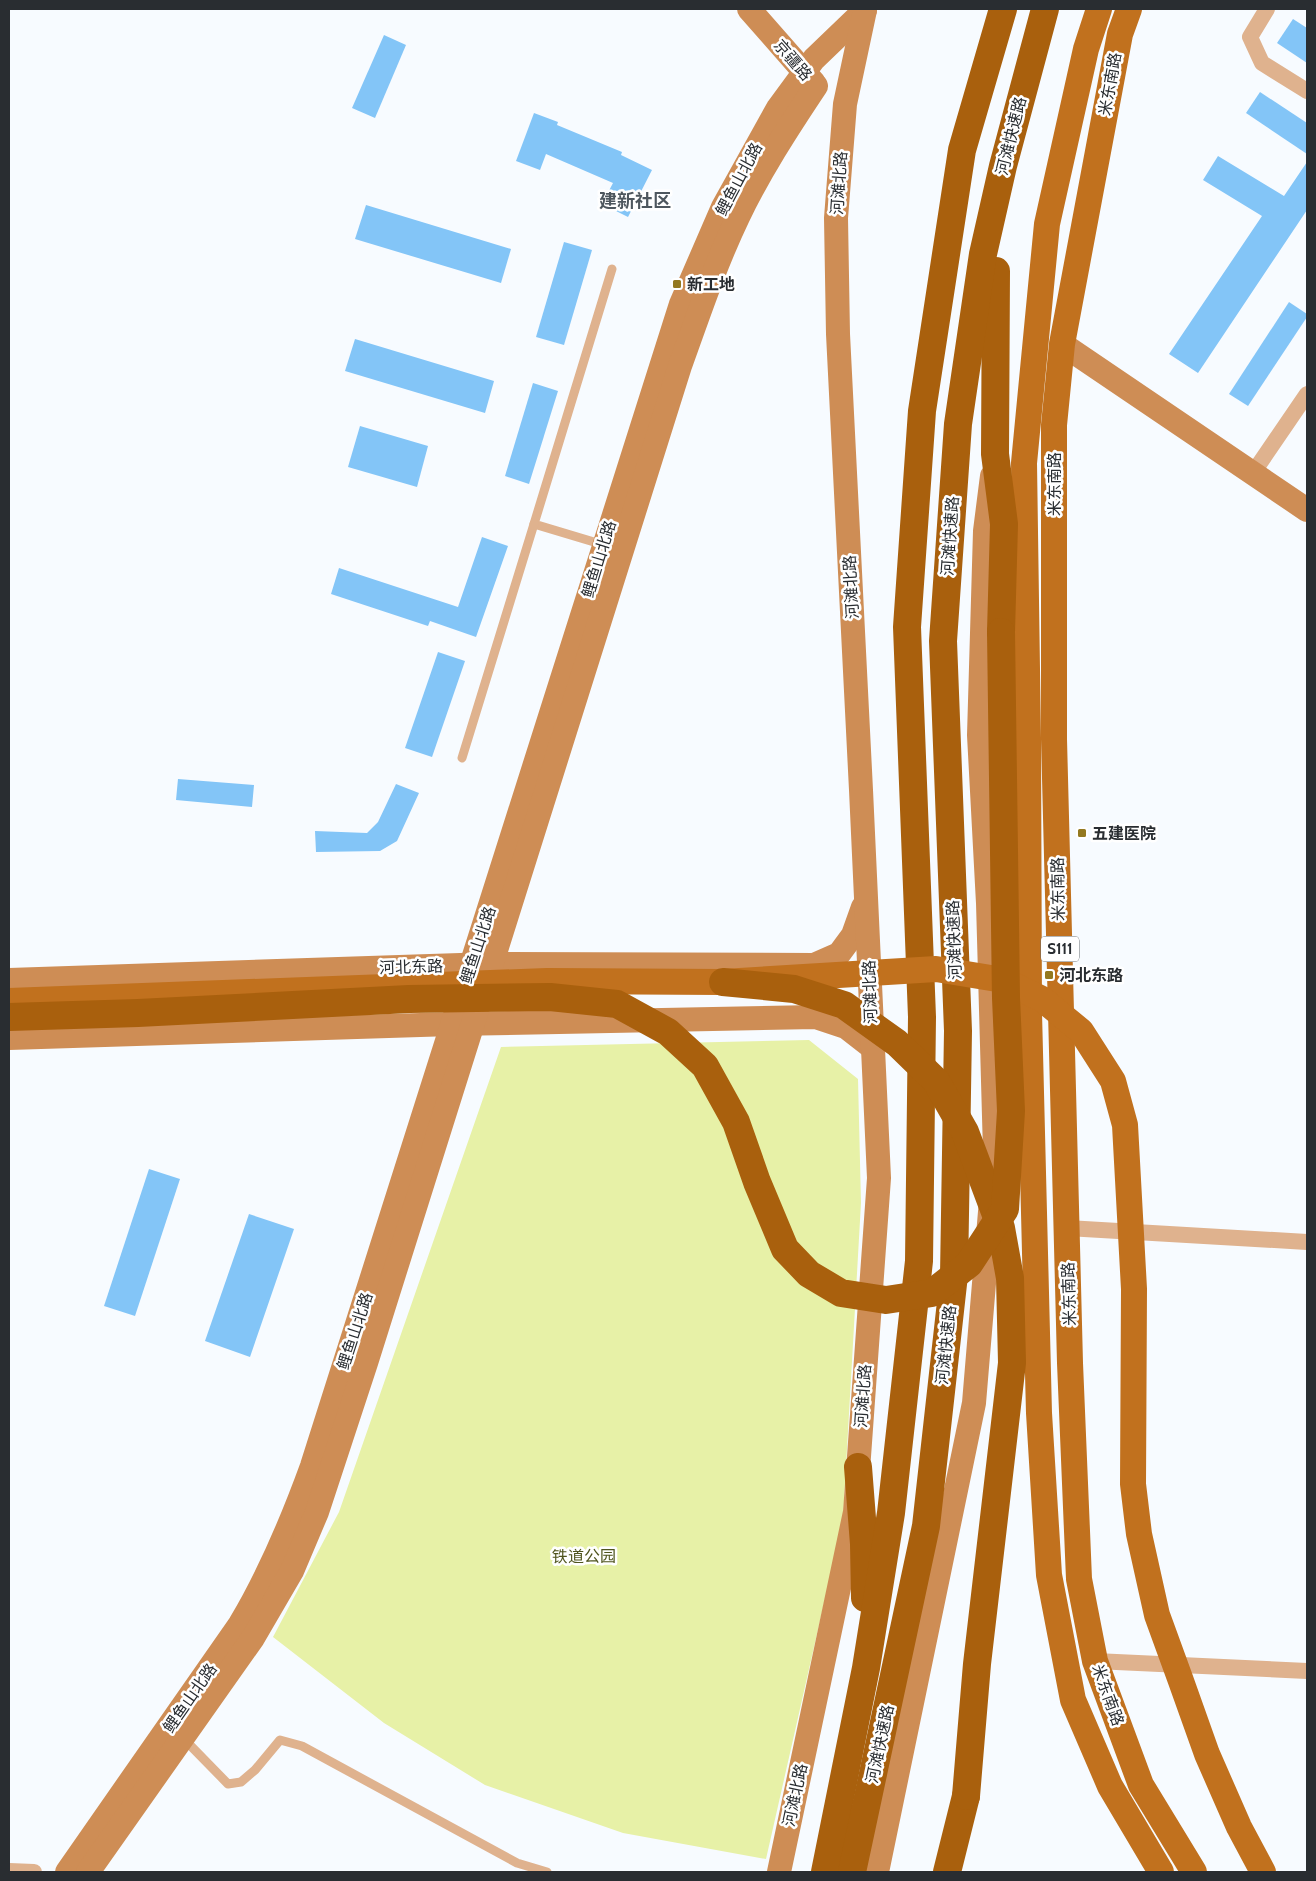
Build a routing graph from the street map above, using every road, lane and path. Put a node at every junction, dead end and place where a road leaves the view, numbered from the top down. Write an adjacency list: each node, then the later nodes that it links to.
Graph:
1 (749, 9): 9 (main road, 京疆路)
2 (769, 9): 9 (main road, 京疆路)
3 (866, 9): 9 (main road, 鲤鱼山北路); 11 (main road, 河滩北路)
4 (1003, 9): 39 (highway, 河滩快速路)
5 (1045, 9): 12 (highway, 河滩快速路)
6 (1099, 9): 33 (main road, 米东南路 / S111)
7 (1129, 9): 14 (main road, 米东南路 / S111)
8 (1267, 9): 10 (street)
9 (811, 72): 11 (main road); 20 (main road, 鲤鱼山北路)
10 (1307, 91)
11 (845, 104): 22 (main road, 河滩北路)
12 (1003, 166): 16 (highway); 49 (highway, 河滩快速路)
13 (612, 268): 19 (lane)
14 (1062, 344): 17 (main road); 32 (main road, 米东南路 / S111)
15 (1307, 394): 17 (street)
16 (995, 454): 27 (highway, bridge); 34 (main road)
17 (1253, 473): 18 (main road)
18 (1307, 510)
19 (534, 524): 20 (lane); 21 (lane)
20 (613, 547): 23 (main road, 鲤鱼山北路)
21 (462, 758)
22 (866, 898): 24 (main road, 河北东路); 31 (main road, 河滩北路)
23 (481, 965): 24 (main road, 河北东路); 25 (main road, 河北东路); 29 (main road, 鲤鱼山北路)
24 (725, 973): 26 (main road, bridge); 28 (main road); 51 (highway, bridge); 54 (main road, bridge)
25 (9, 980)
26 (9, 1001)
27 (9, 1017)
28 (727, 1018): 29 (main road); 31 (main road)
29 (463, 1024): 30 (main road); 41 (main road, 鲤鱼山北路); 44 (main road, 鲤鱼山北路)
30 (9, 1038)
31 (873, 1048): 37 (main road, 河滩北路)
32 (1065, 1150): 33 (main road); 35 (main road, 米东南路 / S111)
33 (1033, 1151): 34 (main road); 52 (main road, 米东南路 / S111)
34 (995, 1152): 50 (main road)
35 (1067, 1228): 36 (street); 38 (main road, 米东南路 / S111)
36 (1307, 1242)
37 (858, 1467): 39 (highway); 47 (main road, 河滩北路)
38 (1095, 1661): 40 (street); 53 (main road, 米东南路 / S111)
39 (866, 1668): 48 (highway, 河滩快速路)
40 (1307, 1671)
41 (183, 1738): 45 (main road, 鲤鱼山北路); 46 (lane)
42 (9, 1872): 43 (street)
43 (34, 1872)
44 (67, 1872)
45 (88, 1872)
46 (547, 1872)
47 (779, 1872)
48 (825, 1872)
49 (852, 1872)
50 (876, 1872)
51 (947, 1872)
52 (1161, 1872)
53 (1194, 1872)
54 (1263, 1872)

